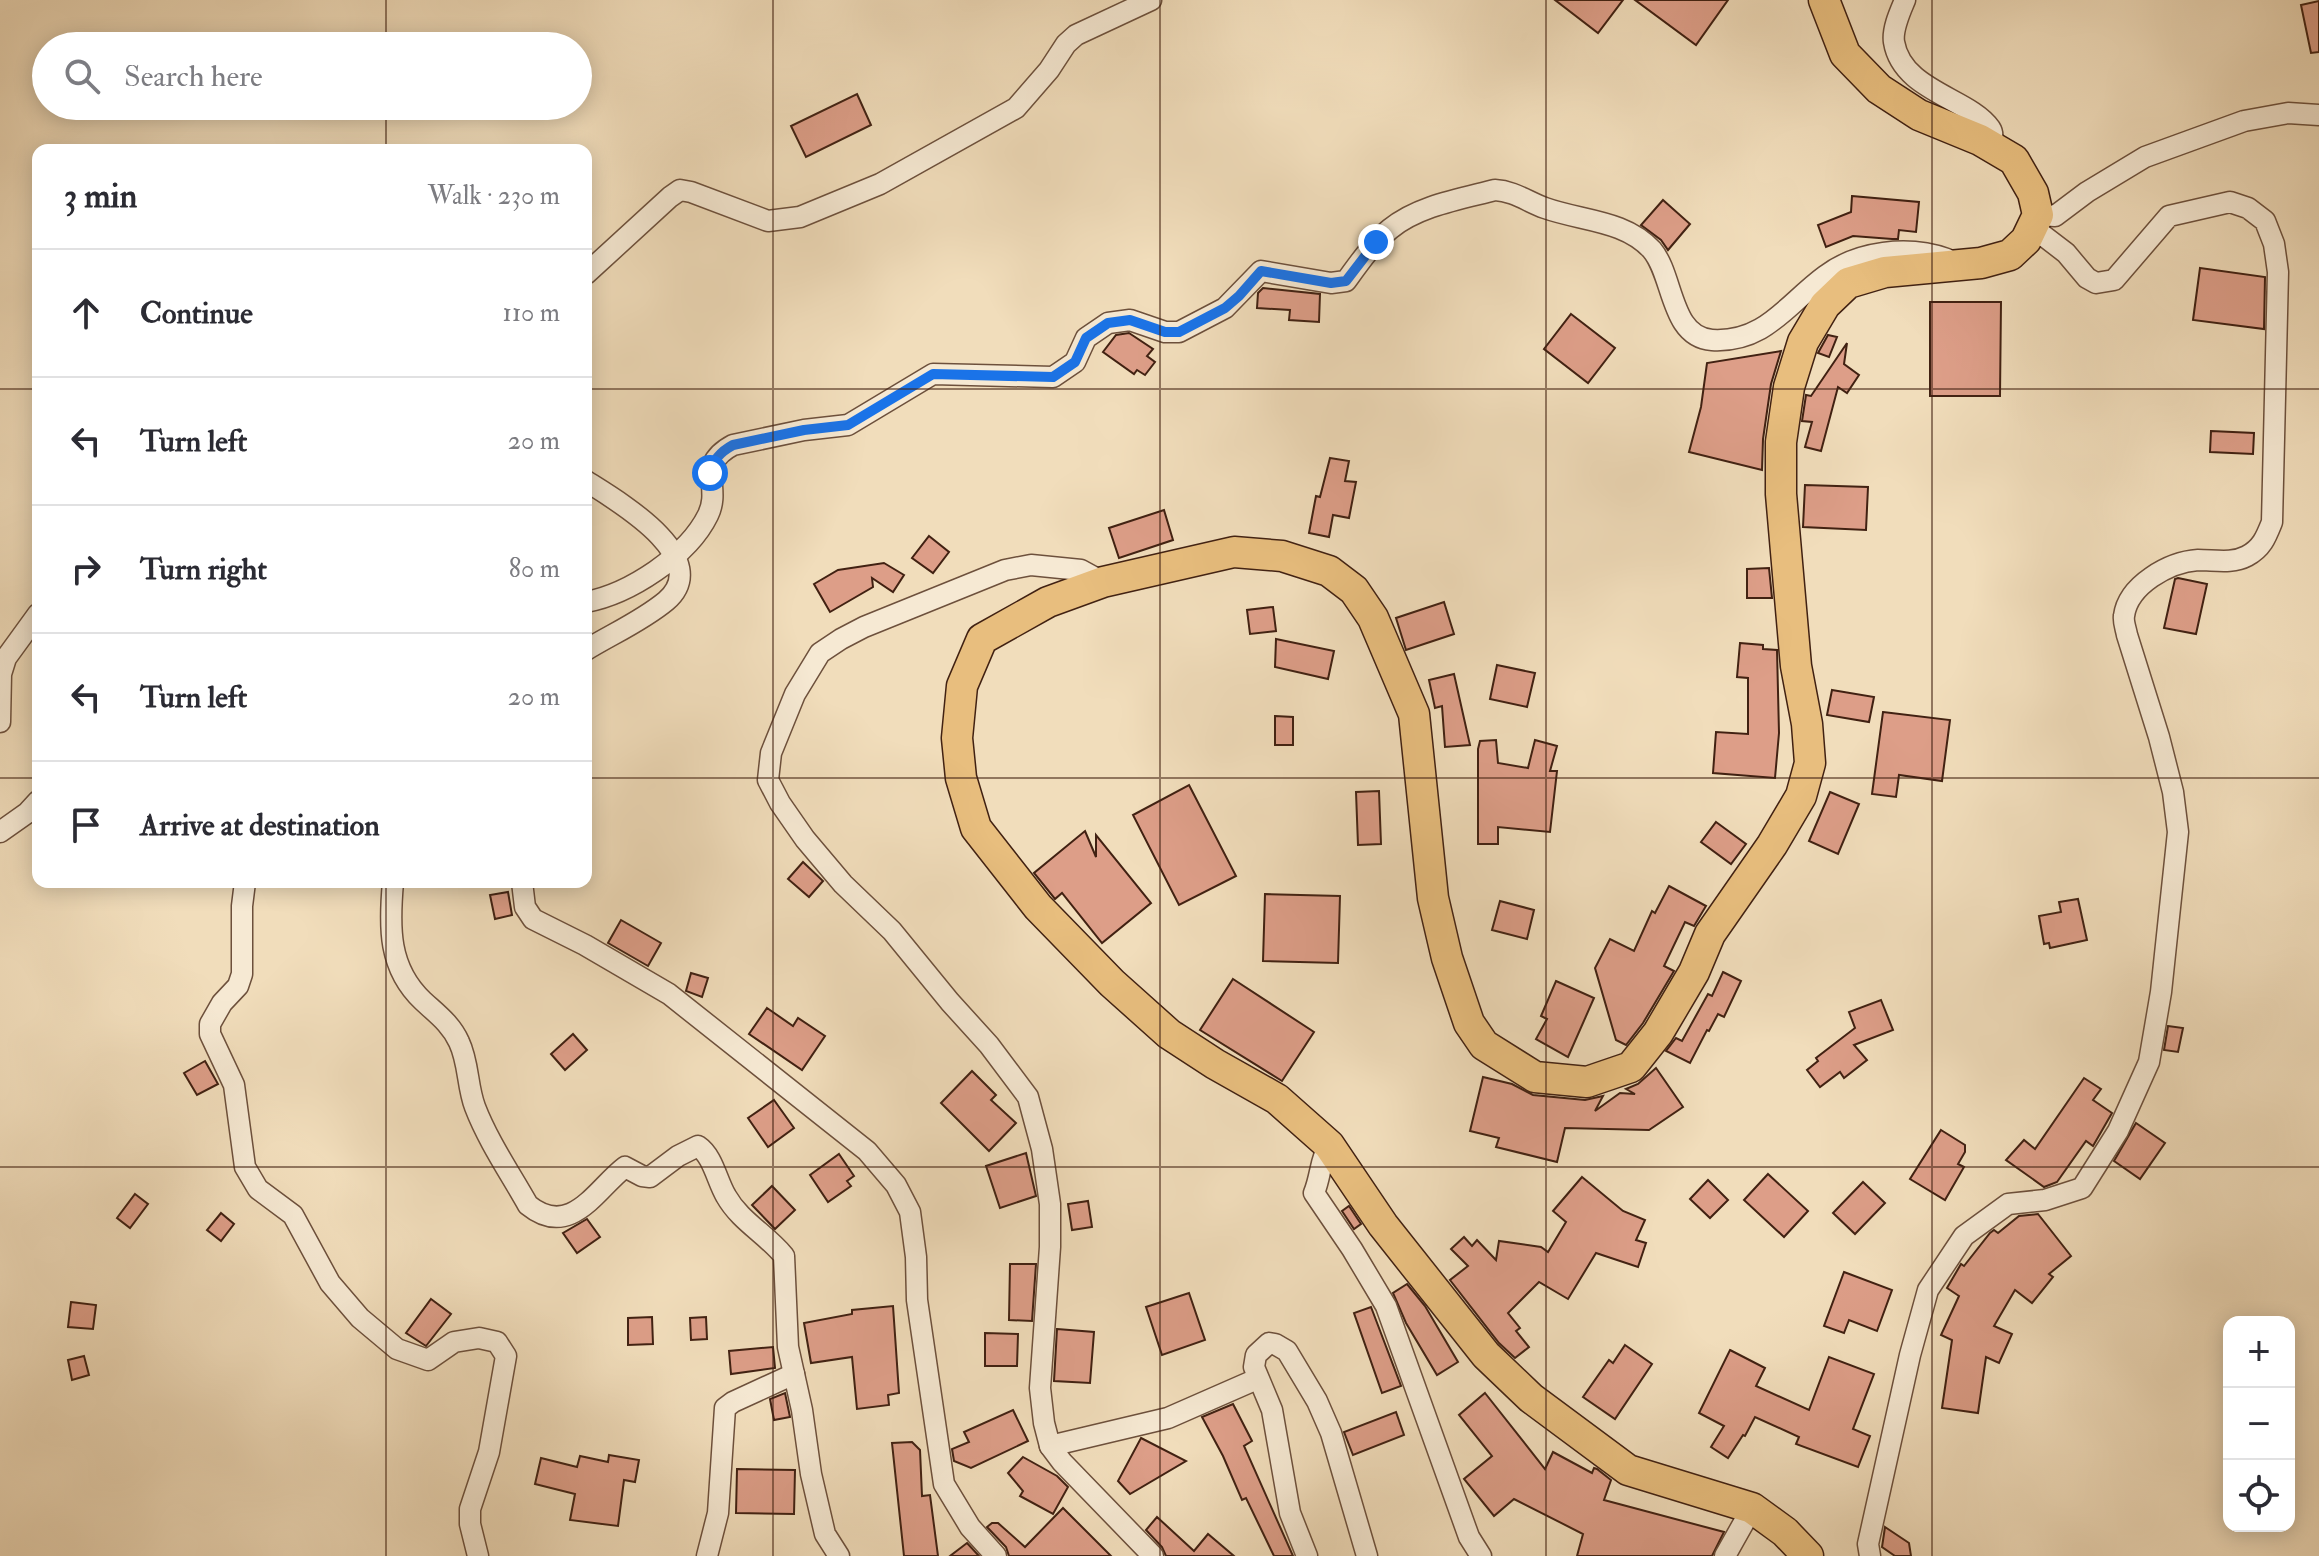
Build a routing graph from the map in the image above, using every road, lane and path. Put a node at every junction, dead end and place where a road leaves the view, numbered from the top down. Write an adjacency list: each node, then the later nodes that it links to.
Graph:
1 (1151, 0): 8 (street)
2 (1824, 0): 5 (main road)
3 (1905, 0): 5 (street)
4 (2319, 115): 6 (street)
5 (1990, 146): 6 (main road)
6 (2035, 221): 7 (main road); 36 (street)
7 (1964, 265): 10 (street); 11 (main road)
8 (592, 269)
9 (592, 485): 10 (street)
10 (675, 554): 12 (street); 14 (street)
11 (1103, 582): 21 (main road); 24 (street)
12 (592, 601)
13 (32, 622): 15 (street)
14 (592, 646)
15 (0, 722)
16 (32, 808): 17 (street)
17 (0, 832)
18 (244, 888): 27 (street)
19 (393, 888): 22 (street)
20 (523, 888): 30 (street)
21 (1329, 1145): 25 (main road); 26 (street)
22 (794, 1374): 28 (street); 29 (street)
23 (1257, 1379): 24 (street); 32 (street); 33 (street)
24 (1050, 1446): 31 (street)
25 (1752, 1508): 34 (street); 35 (main road)
26 (1475, 1553)
27 (478, 1556)
28 (707, 1556)
29 (839, 1556)
30 (996, 1556)
31 (1153, 1556)
32 (1307, 1556)
33 (1367, 1556)
34 (1725, 1556)
35 (1808, 1556)
36 (1870, 1556)

